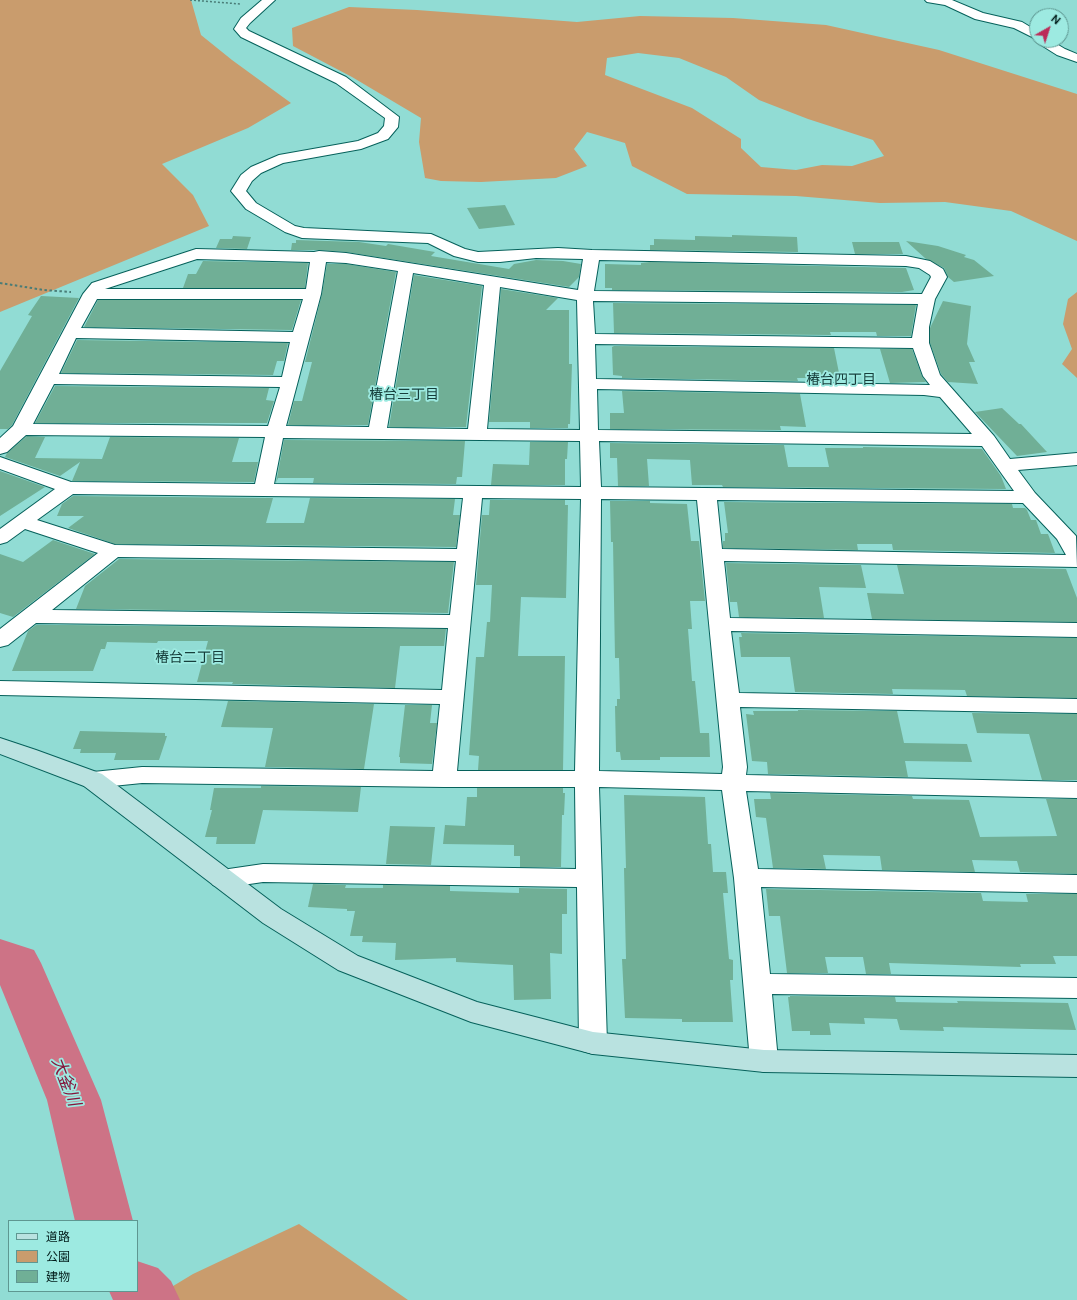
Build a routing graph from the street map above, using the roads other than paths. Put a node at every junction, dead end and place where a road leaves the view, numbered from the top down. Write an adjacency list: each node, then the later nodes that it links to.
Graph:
1 (931, 0): 3 (street)
2 (266, 3): 7 (street)
3 (1029, 31)
4 (1055, 48): 5 (street)
5 (1077, 58)
6 (319, 256): 8 (street); 10 (street); 11 (street)
7 (592, 256): 12 (street); 13 (street)
8 (406, 268): 9 (street); 24 (street)
9 (492, 282): 12 (street); 25 (street)
10 (91, 294): 11 (street); 14 (street)
11 (313, 294): 15 (street)
12 (585, 296): 13 (street); 16 (street)
13 (927, 299): 17 (street)
14 (70, 334): 15 (street); 18 (street)
15 (300, 337): 19 (street)
16 (587, 339): 17 (street); 20 (street)
17 (920, 343): 21 (street)
18 (48, 379): 19 (street); 22 (street)
19 (290, 382): 23 (street)
20 (588, 384): 21 (street); 26 (street)
21 (945, 392): 27 (street)
22 (21, 429): 23 (street); 28 (street)
23 (275, 432): 24 (street); 33 (street)
24 (377, 433): 25 (street)
25 (477, 434): 26 (street)
26 (589, 435): 27 (street); 35 (street)
27 (987, 440): 31 (street)
28 (0, 448)
29 (1077, 459): 31 (street)
30 (0, 463): 32 (street)
31 (1005, 465): 37 (street)
32 (69, 488): 33 (street); 38 (street)
33 (263, 490): 34 (street)
34 (473, 491): 35 (street); 41 (street)
35 (591, 492): 36 (street); 56 (street)
36 (706, 493): 37 (street); 42 (street)
37 (1028, 497): 43 (street)
38 (22, 522): 39 (street); 40 (street)
39 (0, 538)
40 (113, 551): 41 (street); 45 (street)
41 (467, 554): 46 (street)
42 (713, 555): 44 (street); 47 (street)
43 (1077, 556)
44 (1077, 560)
45 (31, 616): 46 (street); 49 (street)
46 (460, 622): 51 (street)
47 (720, 624): 48 (street); 52 (street)
48 (1077, 630)
49 (0, 640)
50 (0, 688): 51 (street)
51 (452, 697): 55 (street)
52 (728, 700): 53 (street); 58 (street)
53 (1077, 706)
54 (0, 746): 57 (street)
55 (444, 779): 56 (street); 57 (street)
56 (587, 779): 58 (street); 60 (street)
57 (93, 780): 62 (street)
58 (733, 783): 59 (street); 61 (street)
59 (1077, 790)
60 (590, 878): 62 (street); 66 (street)
61 (747, 878): 63 (street); 64 (street)
62 (222, 879): 66 (street)
63 (1077, 884)
64 (757, 984): 65 (street); 67 (street)
65 (1077, 988)
66 (593, 1044): 67 (street)
67 (764, 1061): 68 (street)
68 (1077, 1066)

